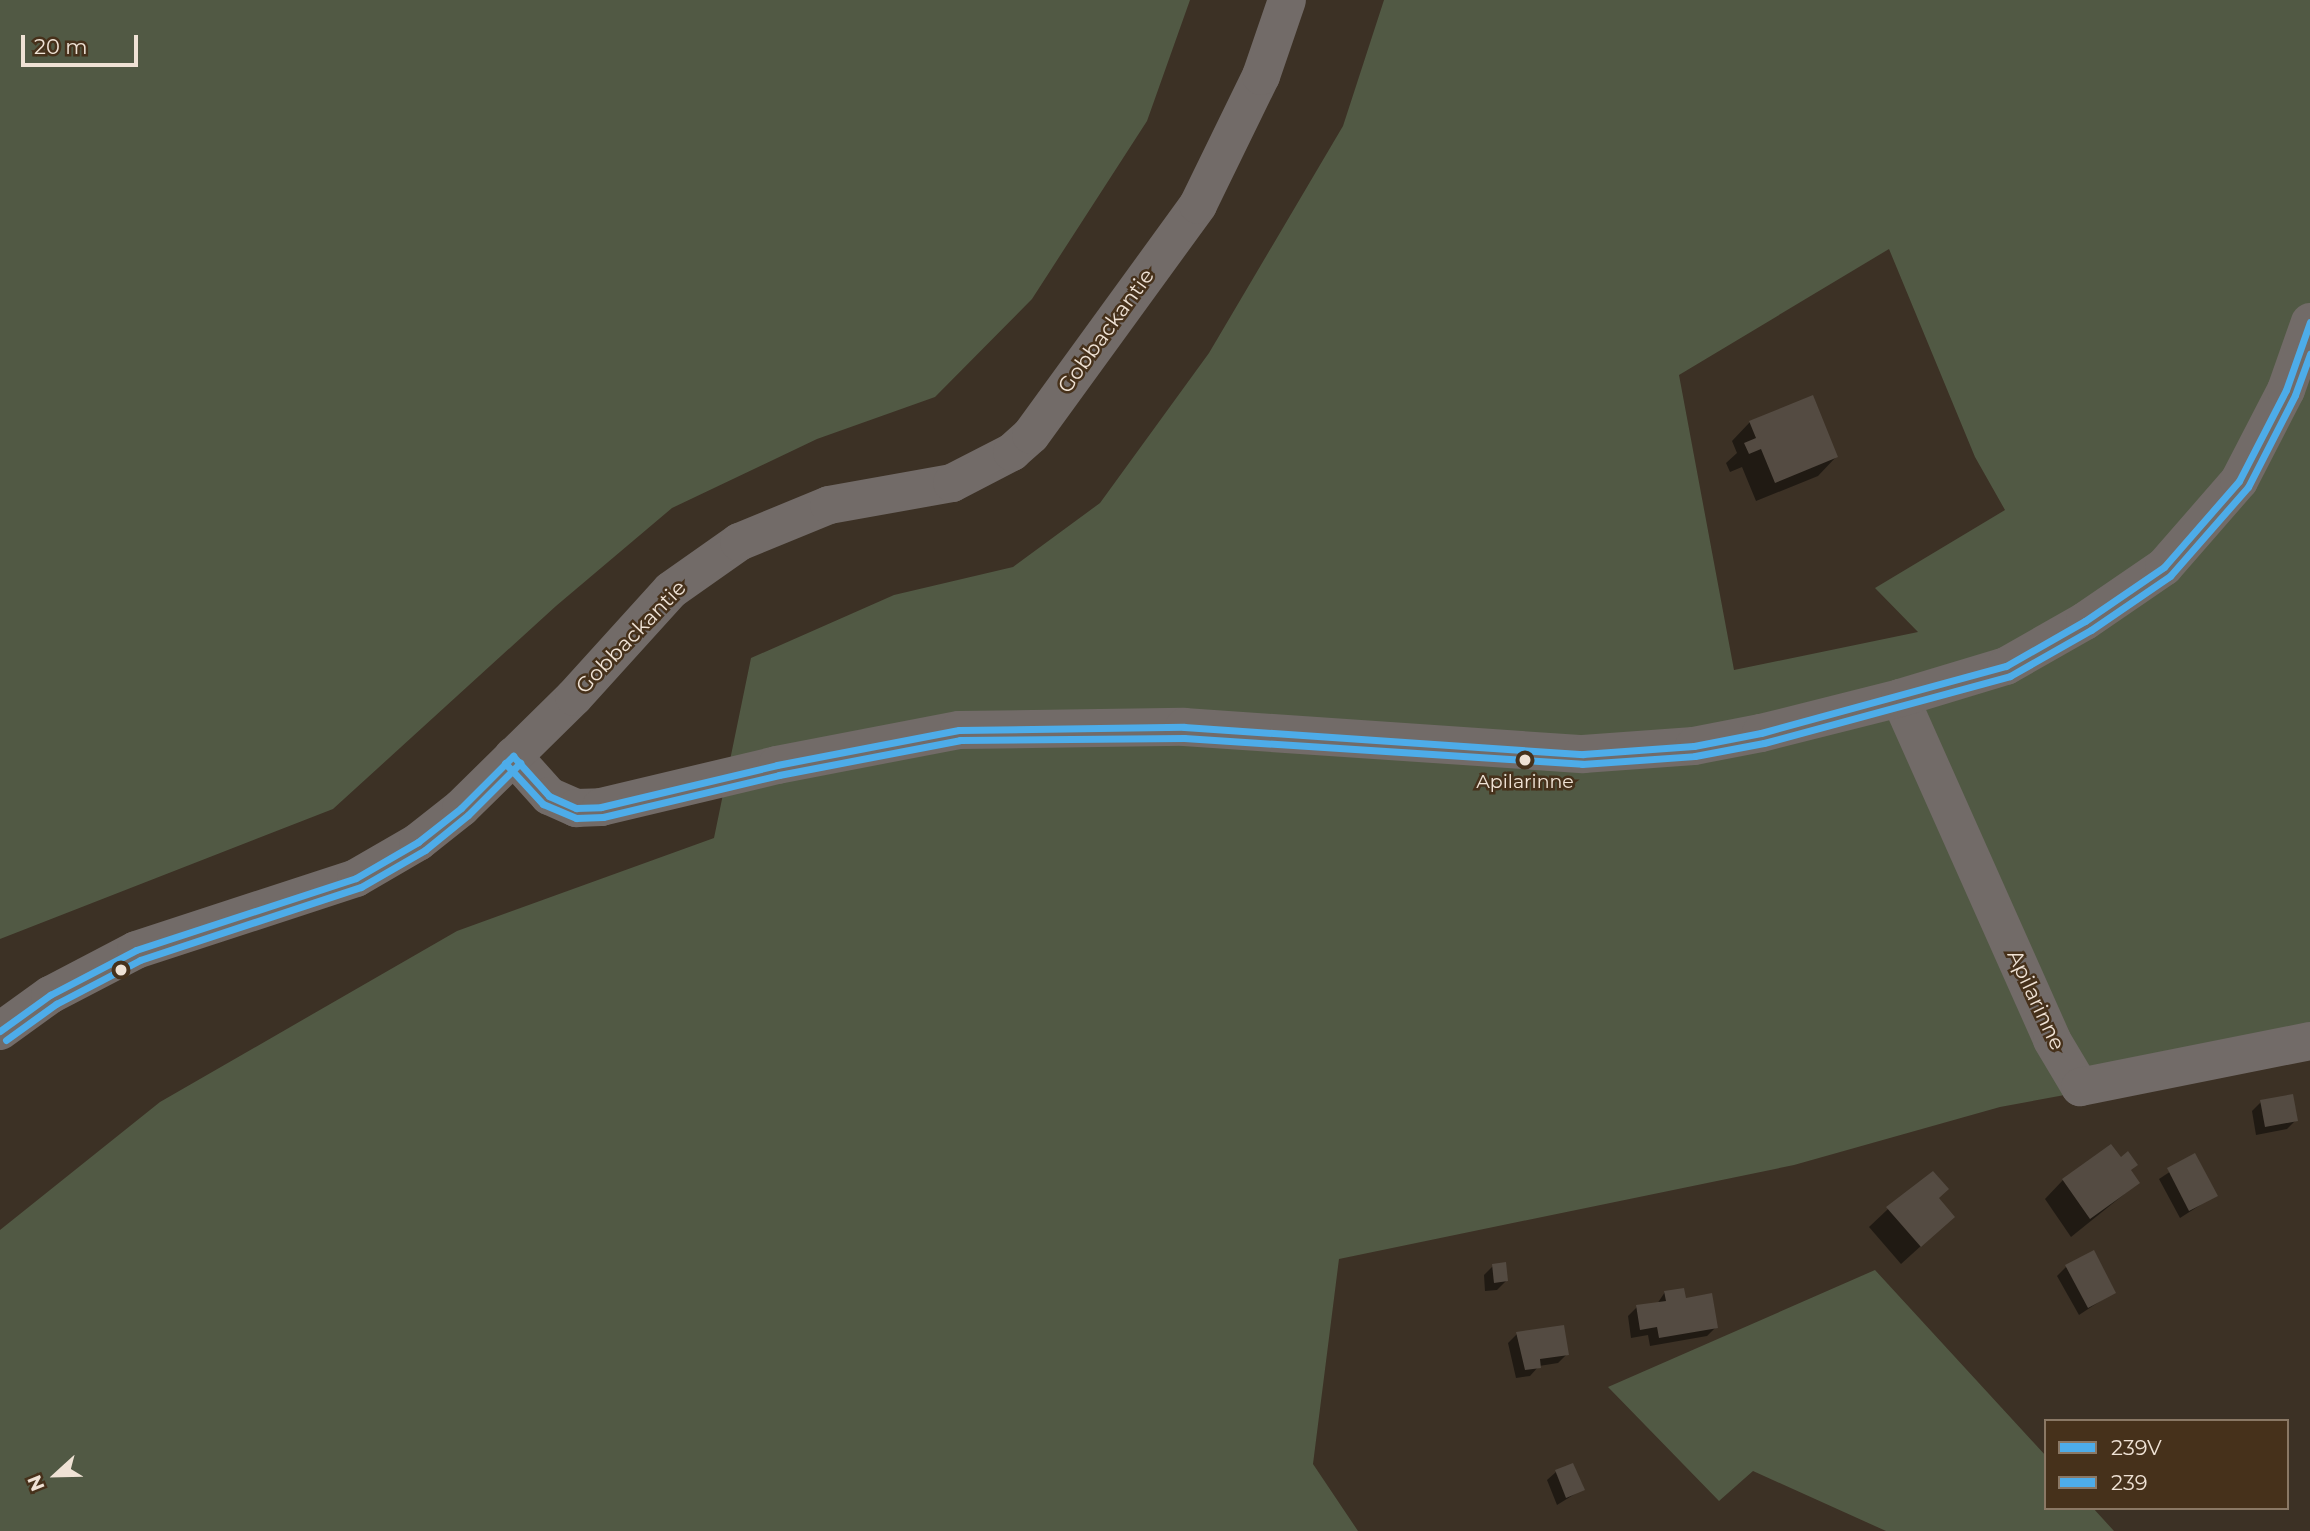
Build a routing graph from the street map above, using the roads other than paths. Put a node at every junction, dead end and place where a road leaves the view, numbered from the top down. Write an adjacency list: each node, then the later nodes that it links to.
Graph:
1 (1287, 0): 4 (street, Gobbackantie)
2 (2310, 322): 3 (street)
3 (1900, 698): 4 (street); 6 (street, Apilarinne)
4 (513, 756): 5 (street, Gobbackantie)
5 (0, 1031)
6 (2310, 1041)

